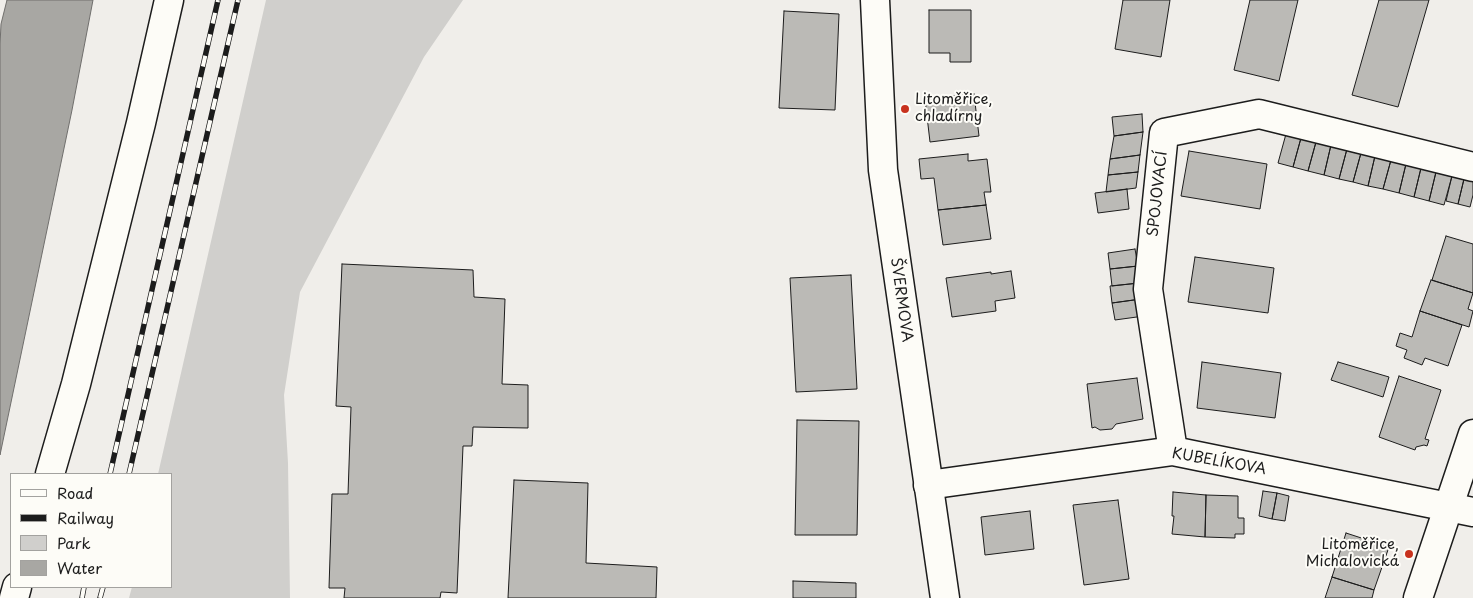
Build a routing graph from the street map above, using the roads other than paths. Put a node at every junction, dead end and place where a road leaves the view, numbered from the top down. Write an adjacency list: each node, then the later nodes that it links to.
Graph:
1 (169, 0): 6 (street)
2 (874, 0): 7 (street, ŠVERMOVA)
3 (1473, 167): 5 (street, SPOJOVACÍ)
4 (1473, 434): 8 (street)
5 (1173, 451): 7 (street, KUBELÍKOVA); 8 (street, KUBELÍKOVA)
6 (50, 473)
7 (928, 485): 9 (street, ŠVERMOVA)
8 (1461, 509): 10 (street)
9 (945, 598)
10 (1418, 598)

